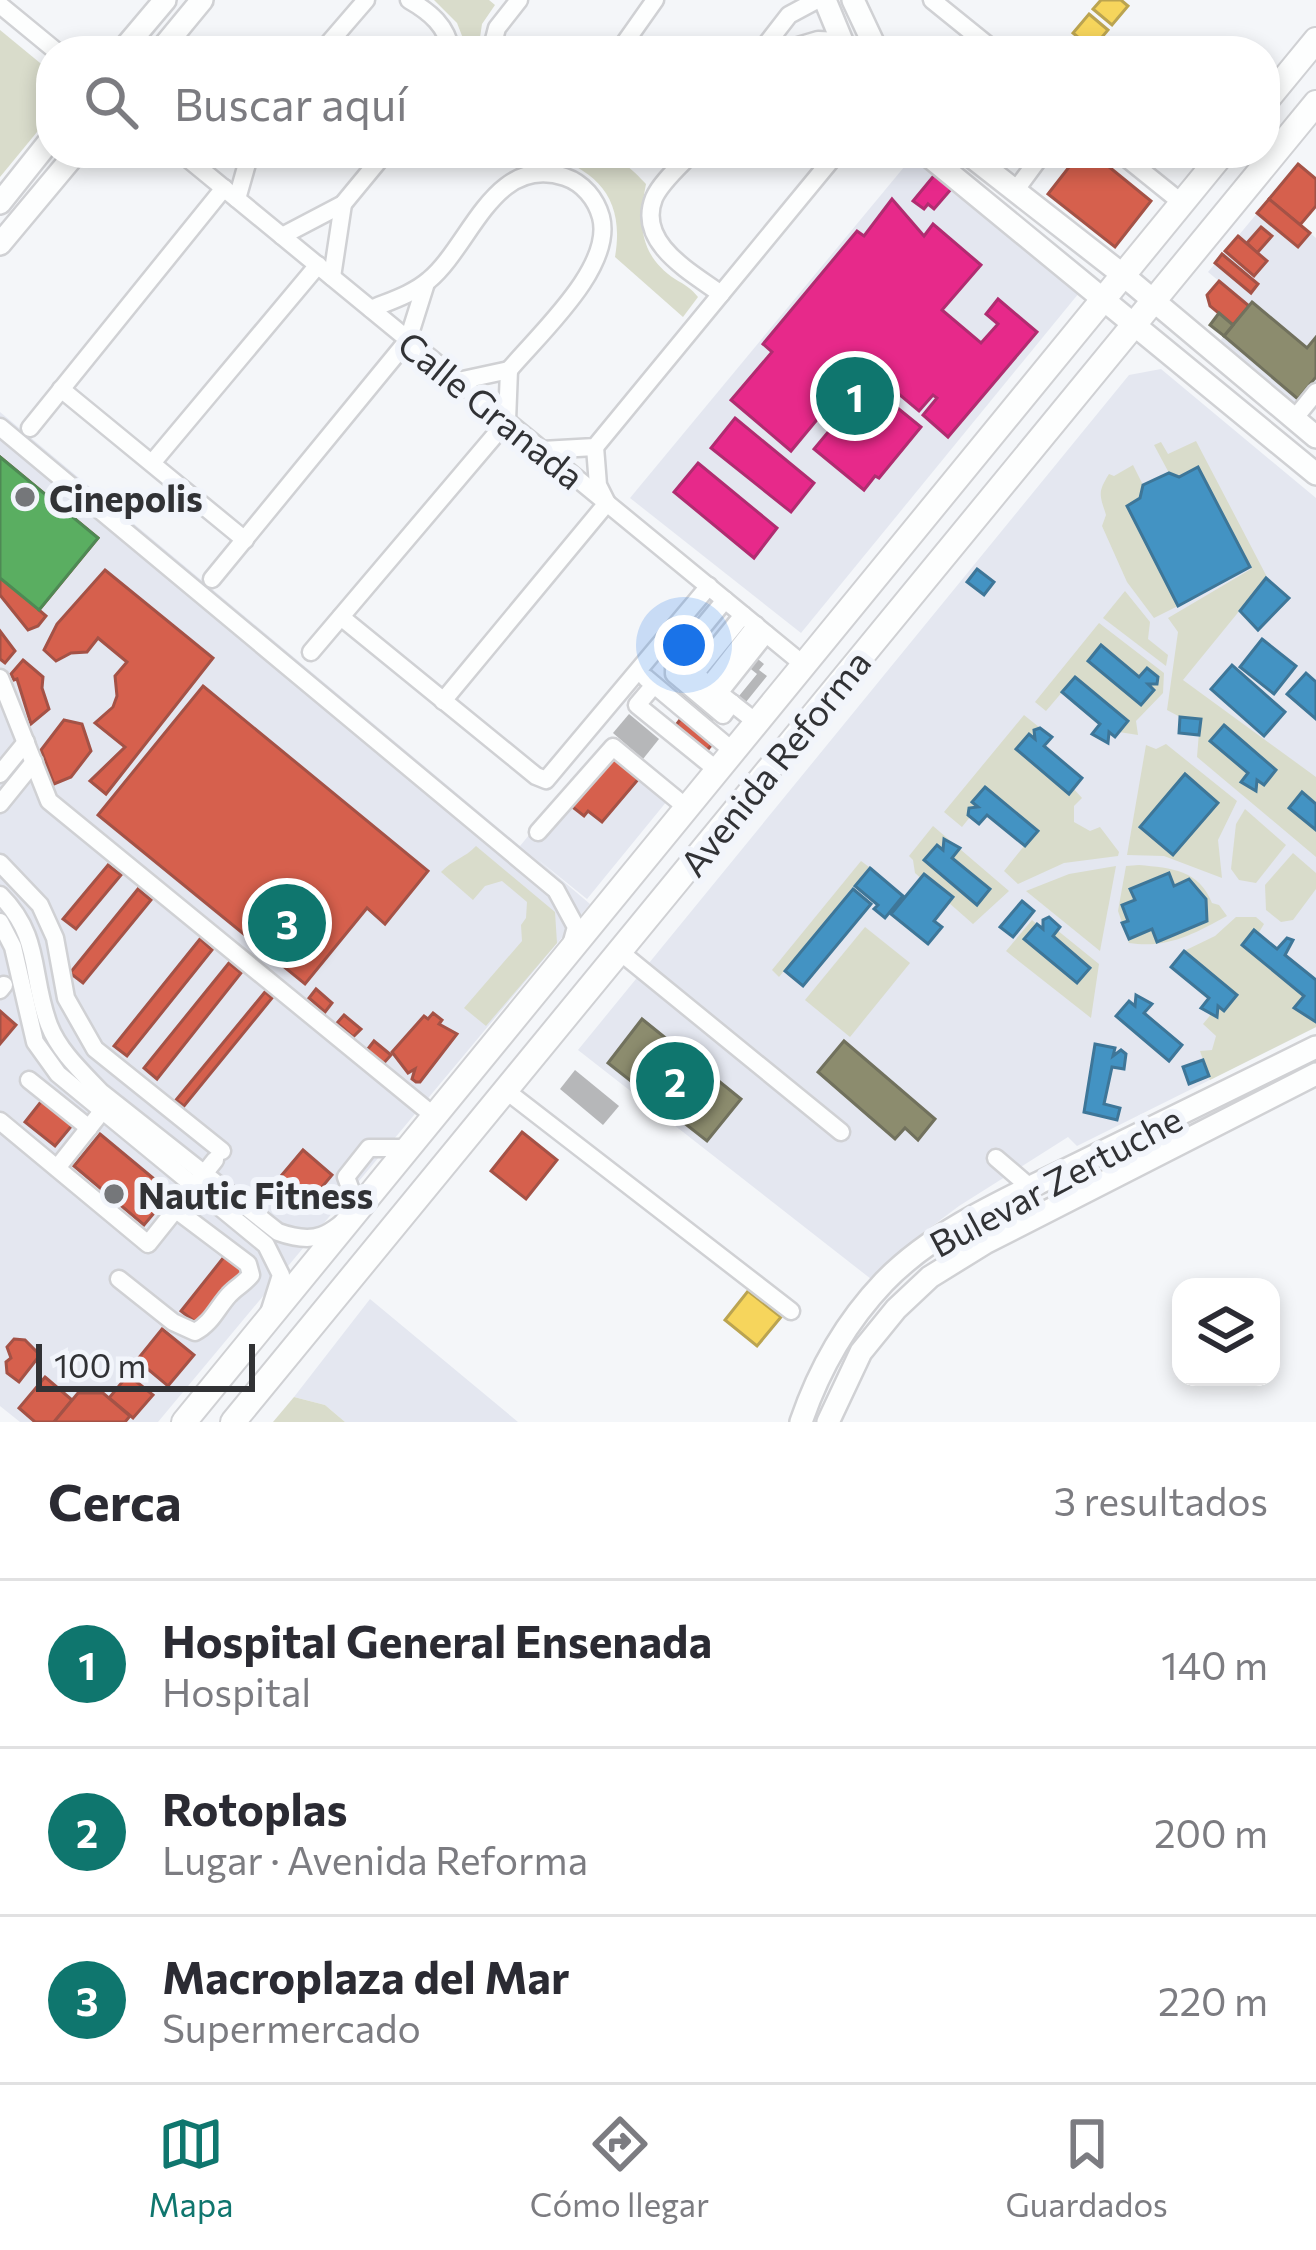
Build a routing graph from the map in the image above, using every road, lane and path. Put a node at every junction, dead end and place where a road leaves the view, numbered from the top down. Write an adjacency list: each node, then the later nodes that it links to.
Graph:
1 (165, 0): 12 (main road)
2 (202, 0): 13 (main road)
3 (366, 0): 14 (street)
4 (409, 0): 15 (street)
5 (519, 0): 16 (street)
6 (655, 0): 17 (street)
7 (821, 0): 18 (street); 19 (main road)
8 (853, 0): 20 (main road)
9 (932, 0): 21 (street)
10 (9, 6): 11 (street)
11 (40, 36)
12 (135, 36)
13 (172, 36)
14 (335, 36)
15 (446, 36)
16 (495, 36)
17 (630, 36)
18 (773, 36)
19 (839, 36)
20 (870, 36)
21 (976, 36)
22 (1316, 40): 23 (highway)
23 (1280, 84)
24 (1316, 104): 25 (highway, Avenida Reforma)
25 (1280, 147)
26 (36, 158): 41 (main road)
27 (63, 168): 45 (main road)
28 (203, 168): 40 (street, Calle Granada)
29 (243, 168): 40 (street)
30 (373, 168): 43 (street)
31 (678, 168): 49 (street)
32 (825, 168): 49 (street)
33 (945, 168): 50 (main road)
34 (991, 168): 39 (main road)
35 (1032, 168): 39 (street)
36 (1139, 168): 42 (street)
37 (1211, 168): 42 (highway, Avenida Reforma)
38 (1262, 168): 51 (highway, Avenida Reforma)
39 (1015, 191): 47 (main road)
40 (230, 194): 44 (street, Calle Granada); 57 (street)
41 (0, 203)
42 (1182, 203): 47 (highway, Avenida Reforma)
43 (343, 204): 44 (street); 46 (street)
44 (282, 236): 46 (street, Calle Granada)
45 (0, 244)
46 (325, 271): 52 (street, Calle Granada); 66 (street)
47 (1123, 275): 50 (highway, Avenida Reforma); 51 (main road)
48 (426, 283): 52 (street); 54 (street); 55 (street)
49 (721, 294): 64 (street)
50 (1103, 299): 53 (main road); 76 (highway, Avenida Reforma)
51 (1152, 300): 53 (highway, Avenida Reforma); 59 (main road)
52 (370, 309): 54 (street, Calle Granada)
53 (1132, 324): 67 (main road); 85 (highway, Avenida Reforma)
54 (408, 340): 56 (street, Calle Granada); 69 (street)
55 (509, 370): 56 (street); 60 (street)
56 (458, 381): 60 (street, Calle Granada)
57 (61, 389): 62 (street); 66 (street)
58 (1316, 392): 59 (street)
59 (1294, 418): 63 (main road)
60 (507, 421): 65 (street, Calle Granada); 73 (street)
61 (0, 427): 94 (street)
62 (29, 428)
63 (1316, 437)
64 (595, 447): 65 (street); 68 (street)
65 (542, 450): 68 (street, Calle Granada)
66 (152, 464): 69 (street)
67 (1316, 474)
68 (607, 503): 71 (street, Calle Granada); 80 (street)
69 (245, 540): 70 (street)
70 (212, 579)
71 (709, 586): 72 (street, Calle Granada); 77 (street)
72 (725, 600): 74 (street, Calle Granada); 79 (street)
73 (340, 617): 75 (street); 80 (street)
74 (758, 627): 76 (street, Calle Granada); 79 (street); 79 (street)
75 (311, 652)
76 (804, 664): 81 (highway, Avenida Reforma); 85 (highway)
77 (638, 672): 80 (street); 83 (street)
78 (0, 678): 82 (street)
79 (714, 689): 81 (street)
80 (443, 701)
81 (756, 722): 83 (highway, Avenida Reforma)
82 (26, 742): 84 (street); 86 (street)
83 (725, 760): 88 (highway, Avenida Reforma)
84 (34, 762): 87 (street); 103 (street)
85 (775, 762): 93 (highway, Avenida Reforma)
86 (0, 774)
87 (0, 804)
88 (686, 808): 89 (street); 94 (highway, Avenida Reforma)
89 (538, 832)
90 (0, 863): 98 (street)
91 (0, 895): 92 (street)
92 (7, 927): 95 (street); 97 (street)
93 (619, 951): 101 (highway, Avenida Reforma); 106 (street)
94 (562, 960): 103 (highway, Avenida Reforma)
95 (58, 1044): 97 (street); 102 (street)
96 (1316, 1047): 110 (main road, Bulevar Zertuche)
97 (46, 1059): 102 (street); 105 (street)
98 (120, 1069): 100 (street); 102 (street)
99 (1316, 1074): 119 (main road, Bulevar Zertuche)
100 (136, 1082): 102 (street); 109 (street)
101 (504, 1088): 114 (street); 117 (highway, Avenida Reforma)
102 (108, 1102): 105 (street); 109 (street)
103 (434, 1116): 112 (highway, Avenida Reforma)
104 (0, 1121): 108 (street)
105 (88, 1128): 108 (street)
106 (842, 1132)
107 (997, 1158): 110 (street)
108 (57, 1168): 111 (street)
109 (209, 1168): 111 (street); 112 (street); 115 (street)
110 (1031, 1188): 118 (main road, Bulevar Zertuche)
111 (175, 1209): 113 (street)
112 (358, 1209): 115 (highway, Avenida Reforma)
113 (119, 1279)
114 (791, 1311)
115 (266, 1321): 116 (highway, Avenida Reforma)
116 (184, 1422)
117 (233, 1422)
118 (801, 1422)
119 (828, 1422)

